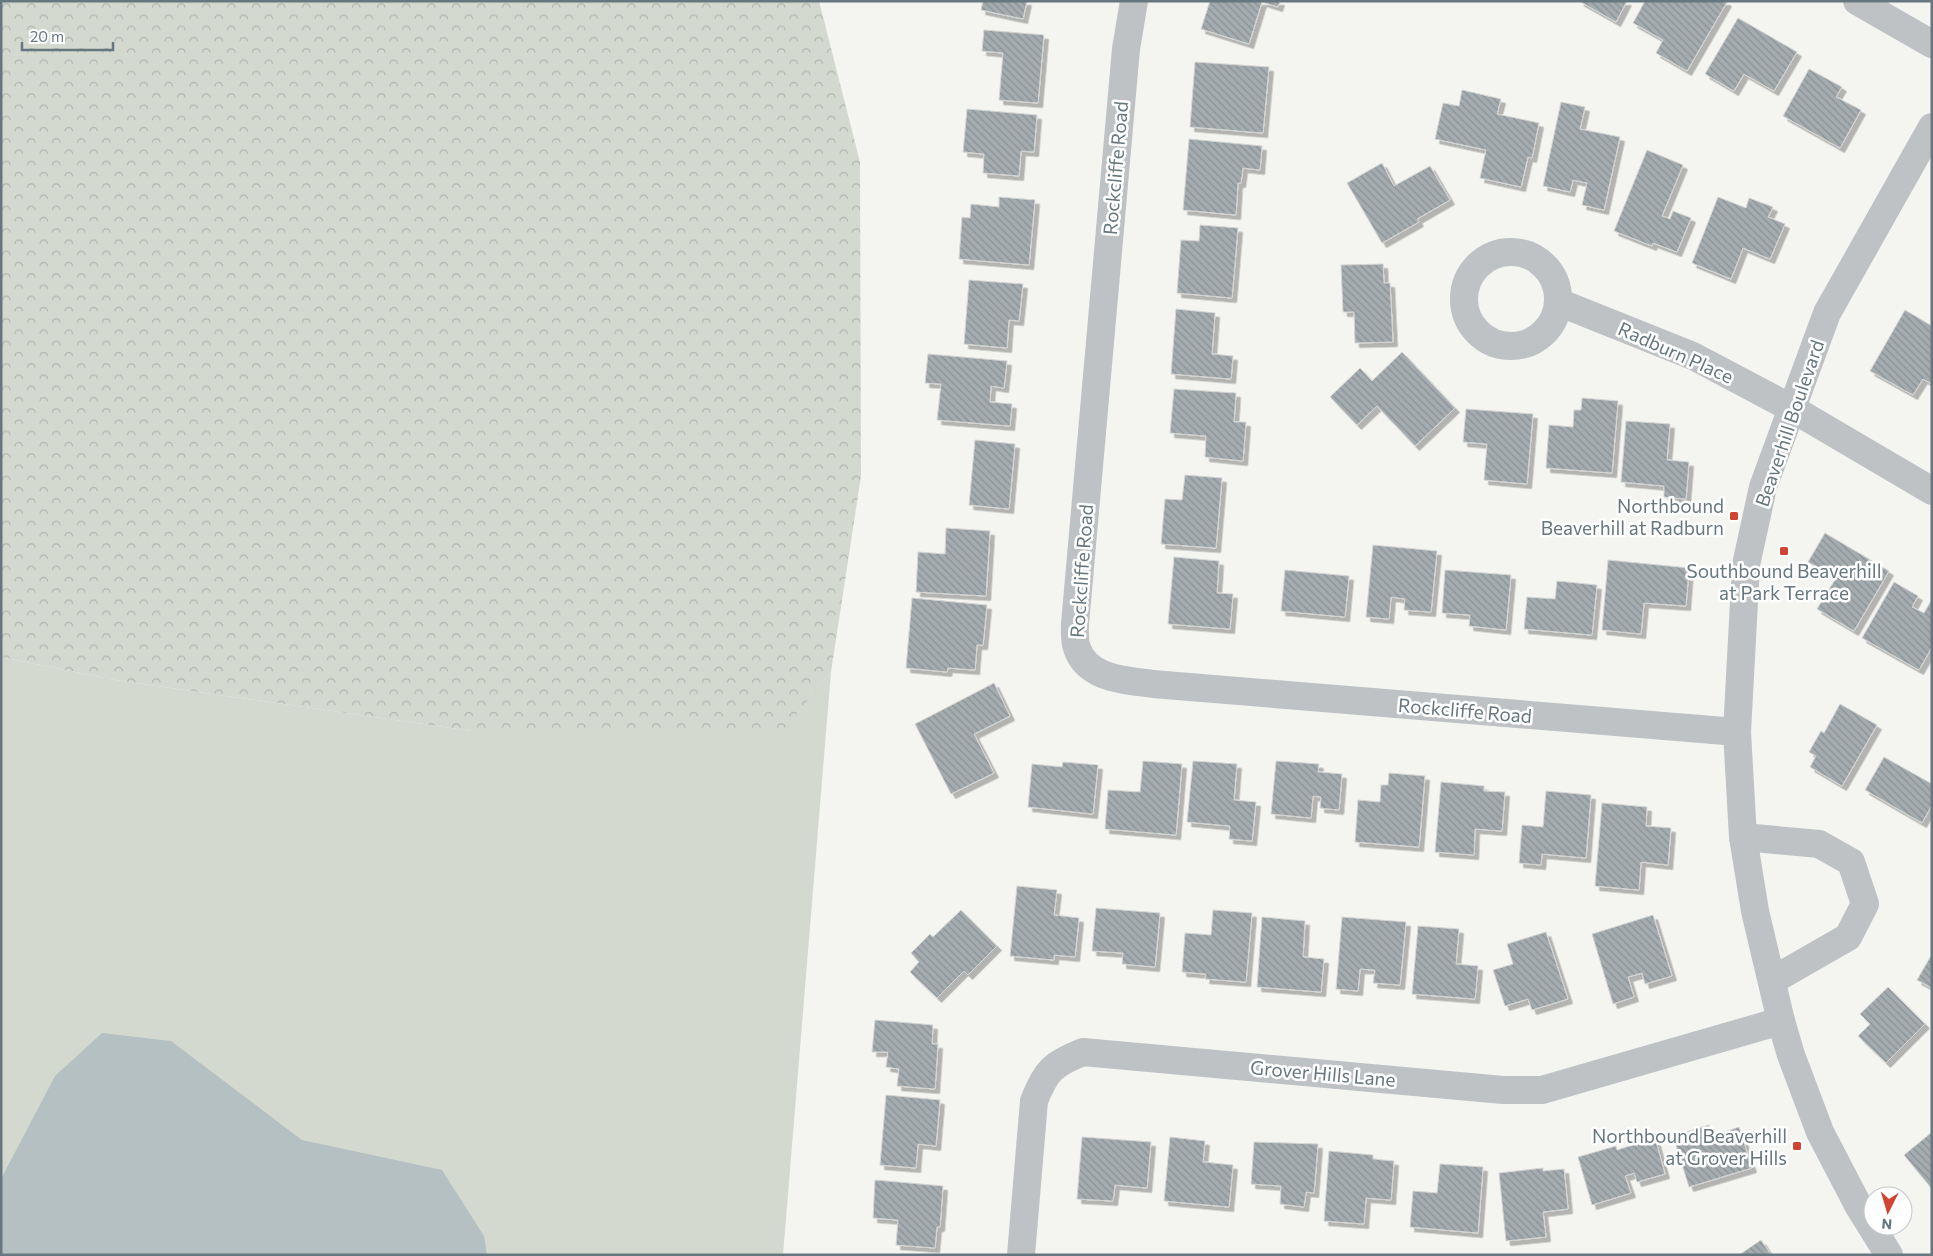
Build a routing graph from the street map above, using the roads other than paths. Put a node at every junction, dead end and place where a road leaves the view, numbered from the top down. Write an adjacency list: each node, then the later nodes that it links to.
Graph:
1 (1134, 1): 8 (street, Rockcliffe Road)
2 (1857, 1): 3 (street)
3 (1932, 44)
4 (1932, 127): 6 (street, Beaverhill Boulevard)
5 (1558, 302): 6 (street, Radburn Place)
6 (1791, 408): 7 (street, Radburn Place); 8 (street, Beaverhill Boulevard)
7 (1932, 492)
8 (1736, 732): 9 (street, Beaverhill Boulevard)
9 (1743, 837): 10 (street, Beaverhill Boulevard); 10 (street)
10 (1772, 980): 11 (street, Beaverhill Boulevard)
11 (1781, 1021): 12 (street, Grover Hills Lane); 13 (street, Beaverhill Boulevard)
12 (1021, 1255)
13 (1889, 1255)

